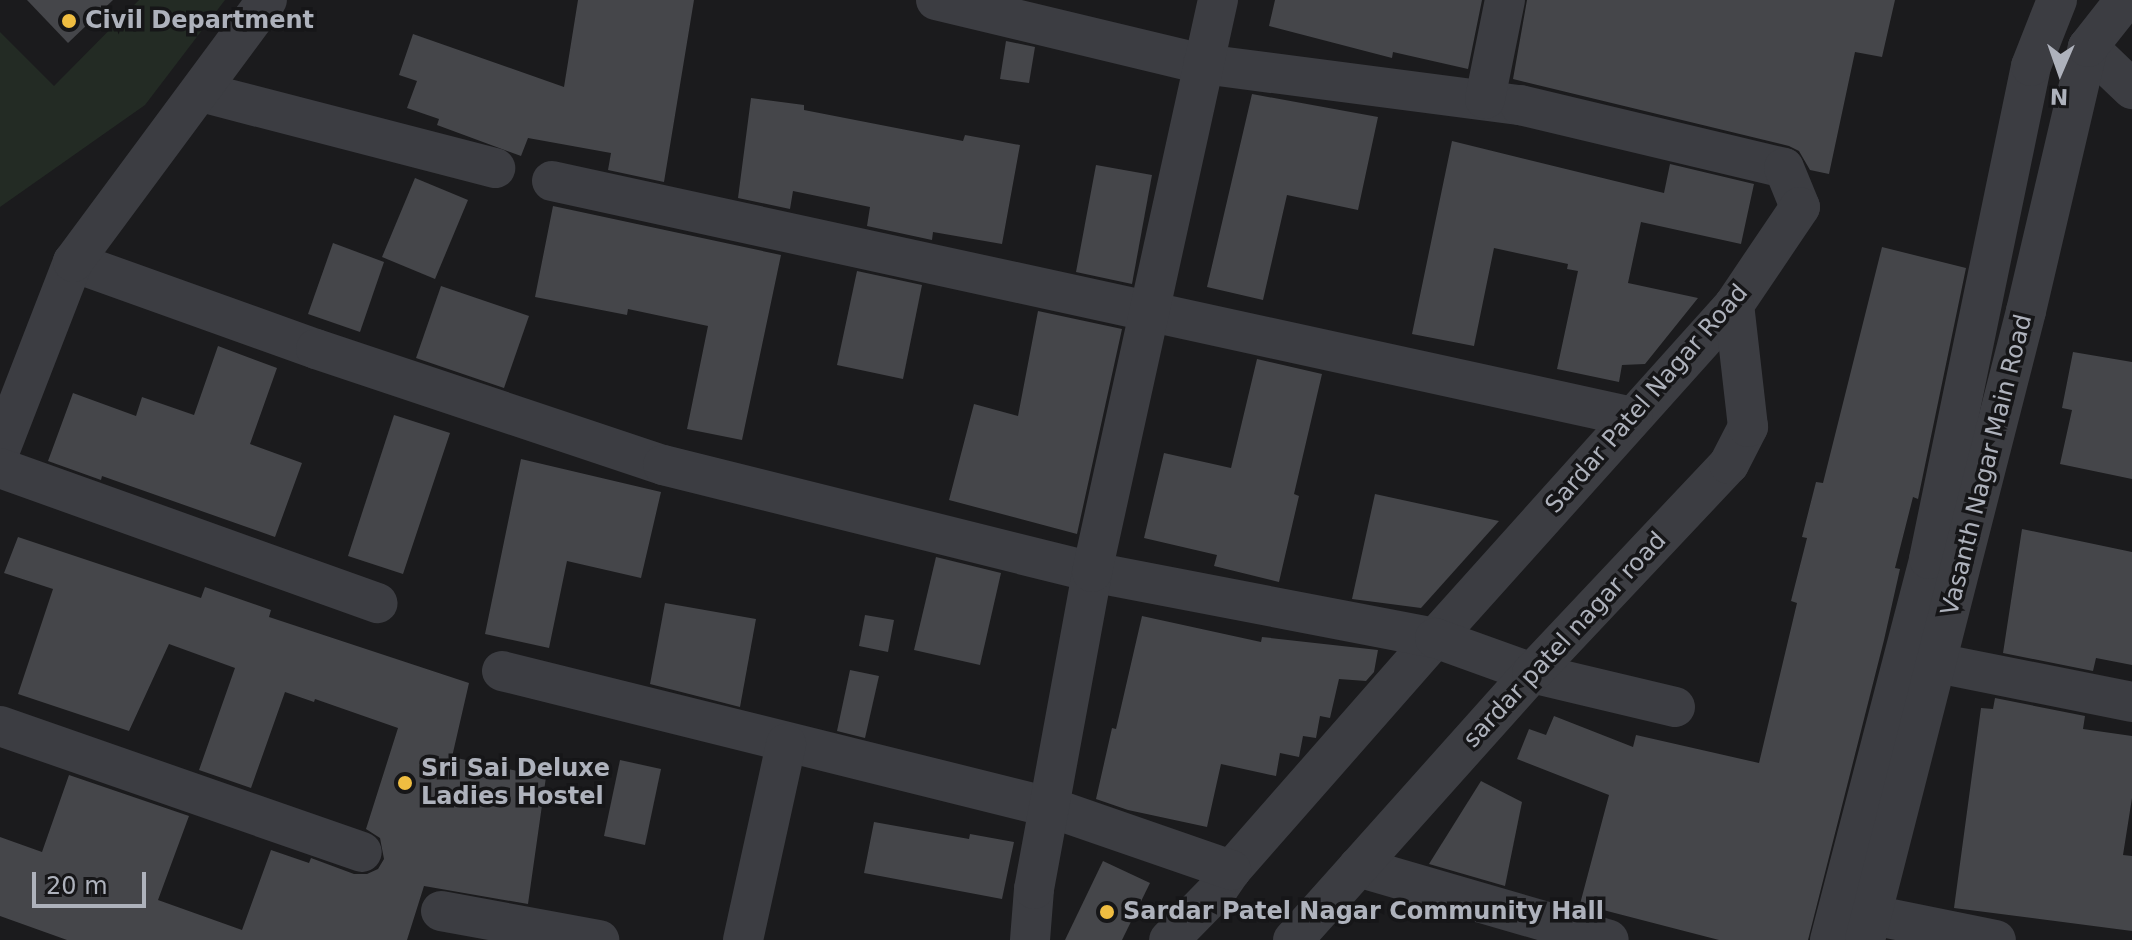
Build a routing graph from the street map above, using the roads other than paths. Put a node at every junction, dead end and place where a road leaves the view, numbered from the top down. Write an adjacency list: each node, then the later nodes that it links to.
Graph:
1 (267, 0): 10 (street)
2 (1218, 0): 8 (street)
3 (1505, 0): 11 (street)
4 (2125, 0): 7 (street, Vasanth Nagar Main Road)
5 (944, 1): 8 (street, Sardar Patel Nagar Road)
6 (2047, 3): 23 (street, Vasanth Nagar Main Road)
7 (2088, 47): 9 (street); 23 (street, Vasanth Nagar Main Road)
8 (1203, 64): 11 (street, Sardar Patel Nagar Road); 16 (street)
9 (2132, 89)
10 (201, 92): 12 (street); 14 (street)
11 (1485, 99): 15 (street, Sardar Patel Nagar Road)
12 (495, 168)
13 (552, 181): 16 (street)
14 (73, 262): 18 (street); 20 (street)
15 (1734, 305): 17 (street, Sardar Patel Nagar Road); 25 (street, sardar patel nagar road)
16 (1149, 311): 17 (street); 20 (street)
17 (1633, 417): 22 (street, Sardar Patel Nagar Road)
18 (0, 450)
19 (0, 468): 21 (street)
20 (1092, 572): 22 (street); 30 (street)
21 (378, 603)
22 (1435, 638): 25 (street); 33 (street, Sardar Patel Nagar Road)
23 (1921, 660): 26 (street); 35 (street, Vasanth Nagar Main Road)
24 (502, 671): 29 (street)
25 (1532, 673): 27 (street); 32 (street, sardar patel nagar road)
26 (2132, 702)
27 (1675, 707)
28 (0, 726): 31 (street)
29 (786, 744): 30 (street); 37 (street)
30 (1049, 807): 33 (street); 38 (street)
31 (362, 852)
32 (1358, 867): 40 (street, sardar patel nagar road); 41 (street)
33 (1231, 870): 39 (street, Sardar Patel Nagar Road)
34 (441, 911): 36 (street)
35 (1851, 926): 42 (street)
36 (599, 940)
37 (743, 940)
38 (1030, 940)
39 (1169, 940)
40 (1293, 940)
41 (1609, 940)
42 (1996, 940)

